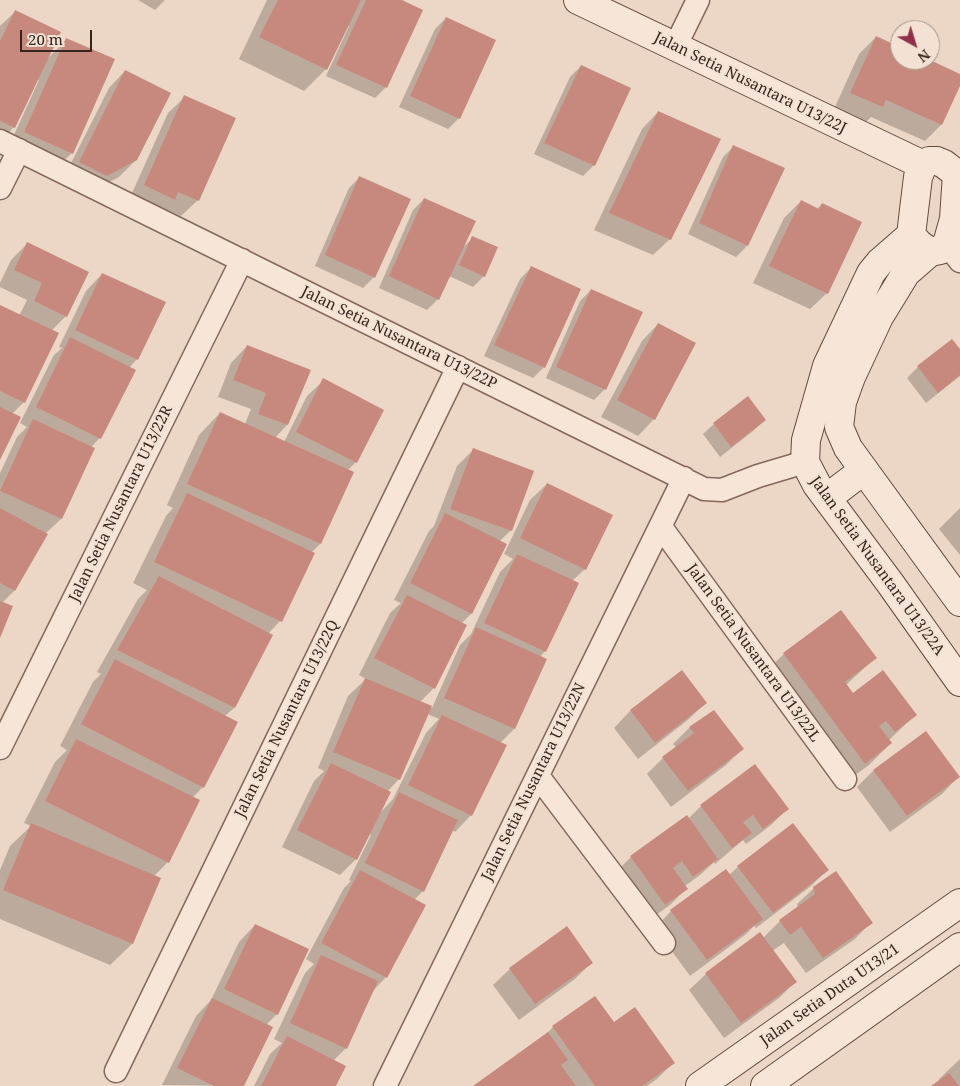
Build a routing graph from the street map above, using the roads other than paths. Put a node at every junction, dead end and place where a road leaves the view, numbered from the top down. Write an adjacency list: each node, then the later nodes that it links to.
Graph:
1 (578, 0): 3 (street, Jalan Setia Nusantara U13/22J)
2 (698, 0): 3 (street)
3 (676, 47): 5 (street, Jalan Setia Nusantara U13/22J)
4 (10, 145): 7 (street); 9 (street, Jalan Setia Nusantara U13/22P)
5 (923, 165): 6 (street, Jalan Setia Nusantara U13/22J); 8 (street)
6 (958, 171): 8 (street)
7 (0, 188)
8 (937, 248): 11 (street); 12 (street)
9 (242, 260): 10 (street, Jalan Setia Nusantara U13/22P); 19 (street, Jalan Setia Nusantara U13/22R)
10 (458, 367): 14 (street, Jalan Setia Nusantara U13/22P); 25 (street, Jalan Setia Nusantara U13/22Q)
11 (838, 427): 12 (street); 13 (street)
12 (806, 451): 14 (street, Jalan Setia Nusantara U13/22P); 15 (street, Jalan Setia Nusantara U13/22A)
13 (864, 470): 15 (street); 17 (street)
14 (684, 478): 16 (street, Jalan Setia Nusantara U13/22N)
15 (827, 498): 18 (street, Jalan Setia Nusantara U13/22A)
16 (660, 526): 20 (street, Jalan Setia Nusantara U13/22N); 21 (street, Jalan Setia Nusantara U13/22L)
17 (960, 602)
18 (960, 682)
19 (0, 748)
20 (538, 776): 23 (street); 26 (street, Jalan Setia Nusantara U13/22N)
21 (845, 779)
22 (960, 903): 27 (street, Jalan Setia Duta U13/21)
23 (664, 943)
24 (960, 947): 28 (street)
25 (116, 1071)
26 (385, 1086)
27 (700, 1086)
28 (765, 1086)

